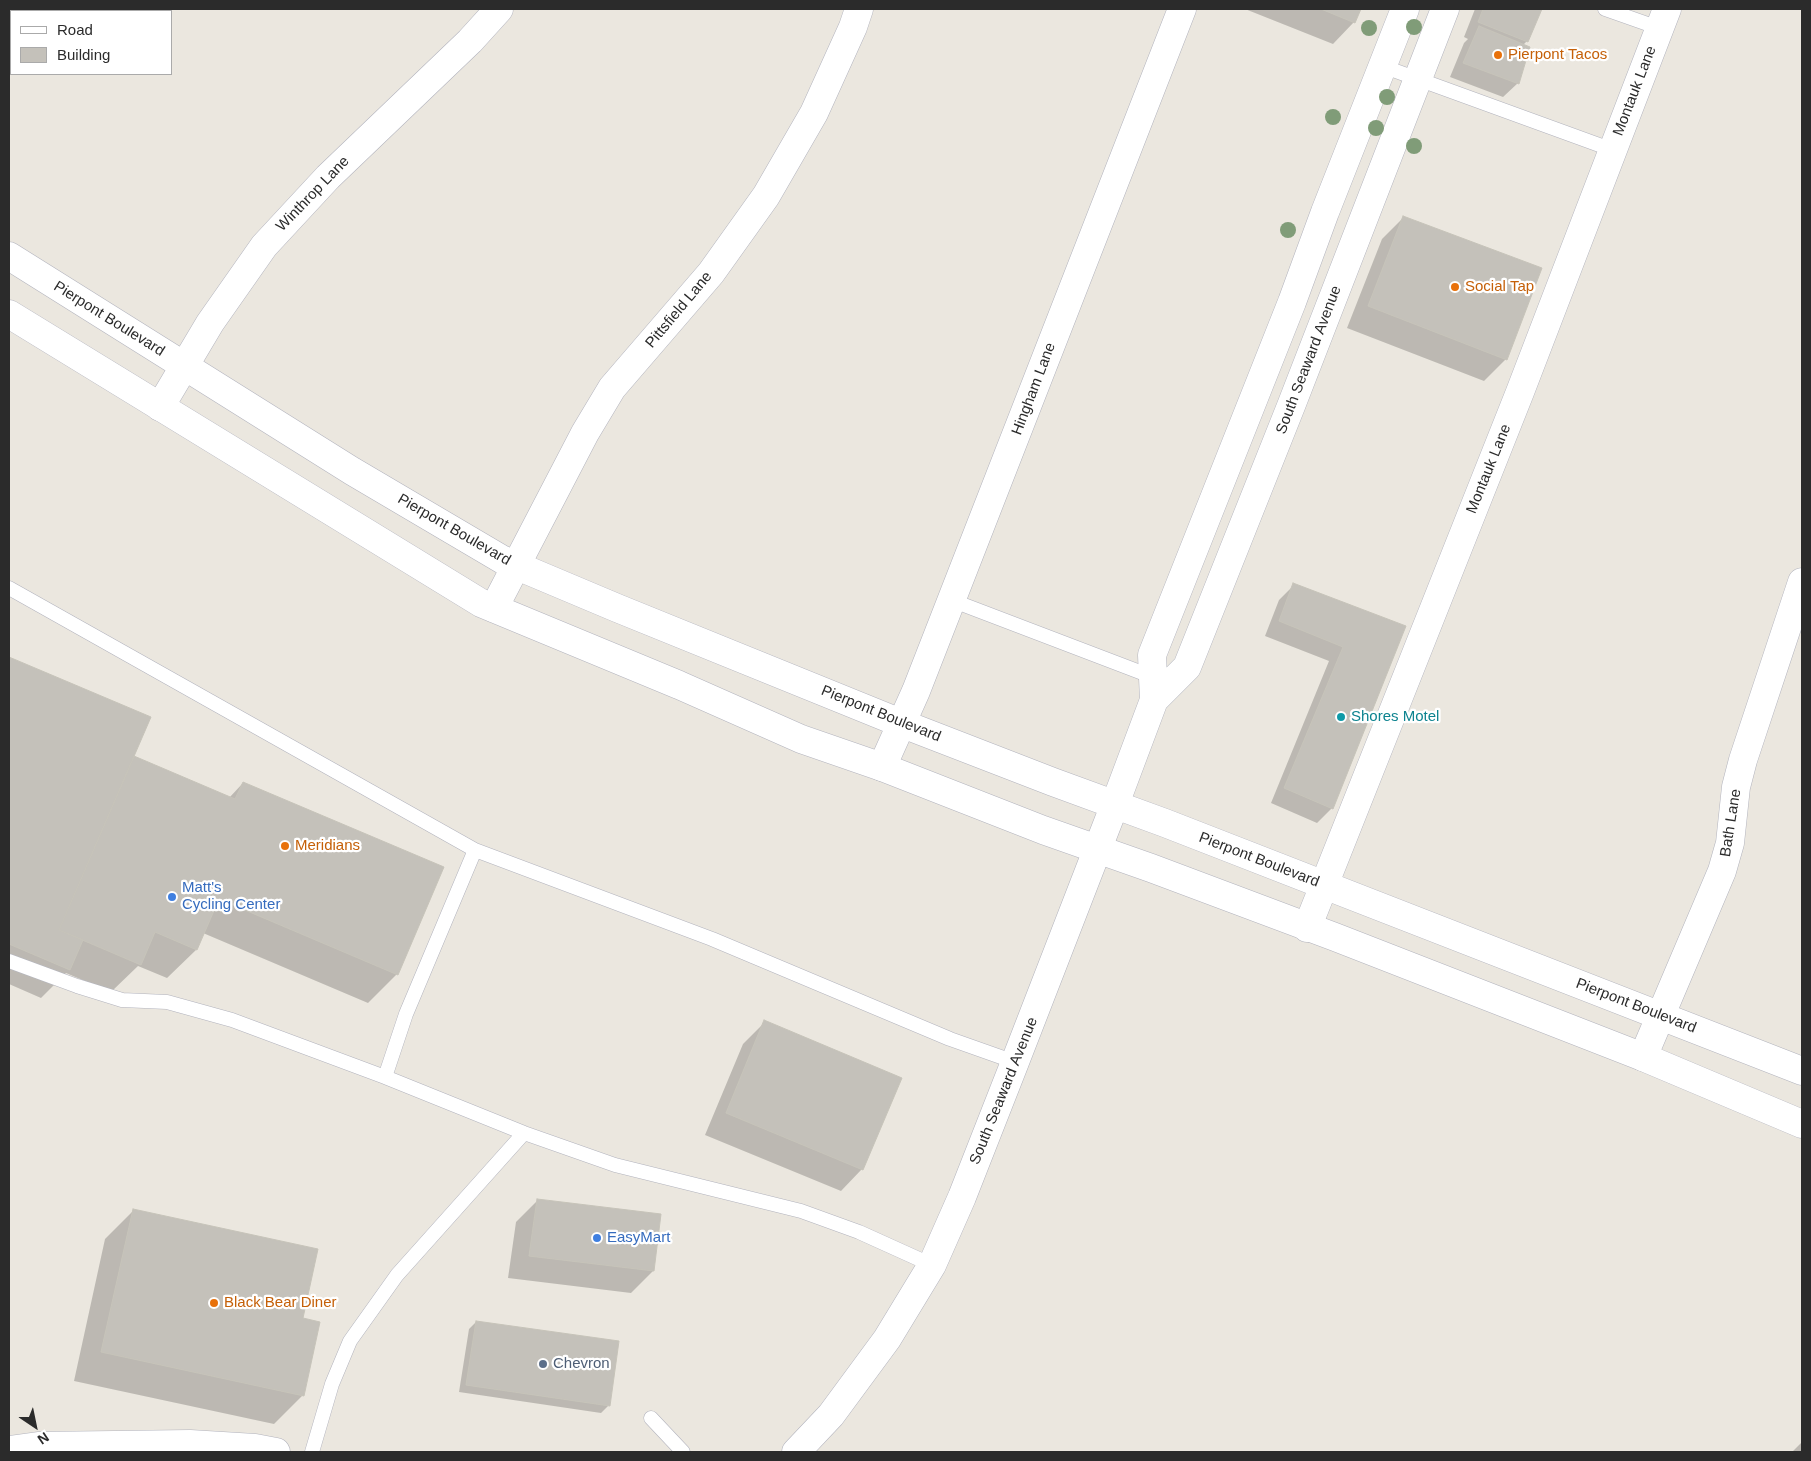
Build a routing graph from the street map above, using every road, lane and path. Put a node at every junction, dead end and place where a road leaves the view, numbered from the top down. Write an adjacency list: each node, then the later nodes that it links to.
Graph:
1 (499, 9): 19 (street, Winthrop Lane)
2 (859, 9): 21 (street, Pittsfield Lane)
3 (1182, 9): 25 (street, Hingham Lane)
4 (1405, 9): 8 (street, South Seaward Avenue)
5 (1446, 9): 9 (street, South Seaward Avenue)
6 (1605, 9): 7 (lane)
7 (1663, 19): 10 (street, Montauk Lane)
8 (1382, 66): 9 (lane); 11 (street, South Seaward Avenue)
9 (1418, 79): 10 (lane); 12 (street, South Seaward Avenue)
10 (1613, 150): 34 (street, Montauk Lane)
11 (1348, 155): 12 (street); 13 (street, South Seaward Avenue)
12 (1382, 169): 14 (street, South Seaward Avenue)
13 (1325, 212): 14 (street); 16 (street, South Seaward Avenue)
14 (1360, 225): 18 (street, South Seaward Avenue)
15 (9, 256): 19 (street, Pierpont Boulevard)
16 (1292, 302): 18 (street); 24 (street, South Seaward Avenue)
17 (9, 314): 20 (street)
18 (1326, 316): 26 (street, South Seaward Avenue)
19 (185, 366): 20 (street, Winthrop Lane); 21 (street, Pierpont Boulevard)
20 (160, 407): 27 (street)
21 (516, 565): 27 (street, Pittsfield Lane); 29 (street, Pierpont Boulevard)
22 (1802, 582): 37 (street, Bath Lane)
23 (9, 588): 32 (lane)
24 (1177, 593): 26 (street); 28 (street, South Seaward Avenue)
25 (951, 600): 28 (lane); 29 (street, Hingham Lane)
26 (1212, 606): 28 (street, South Seaward Avenue)
27 (494, 608): 30 (street)
28 (1154, 688): 31 (street, South Seaward Avenue)
29 (903, 724): 30 (street, Hingham Lane); 31 (street, Pierpont Boulevard)
30 (882, 768): 33 (street)
31 (1115, 804): 33 (street, South Seaward Avenue); 34 (street, Pierpont Boulevard)
32 (474, 850): 39 (lane); 41 (lane)
33 (1098, 850): 35 (street); 39 (street, South Seaward Avenue)
34 (1325, 886): 35 (street, Montauk Lane); 37 (street, Pierpont Boulevard)
35 (1307, 928): 38 (street)
36 (9, 960): 41 (lane)
37 (1660, 1015): 38 (street, Bath Lane); 40 (street, Pierpont Boulevard)
38 (1643, 1057): 42 (street)
39 (1016, 1062): 44 (street, South Seaward Avenue)
40 (1802, 1071)
41 (385, 1077): 43 (lane)
42 (1800, 1117)
43 (524, 1134): 44 (lane); 48 (lane)
44 (932, 1265): 50 (street, South Seaward Avenue)
45 (651, 1418): 49 (lane)
46 (9, 1450): 47 (street)
47 (276, 1452)
48 (312, 1452)
49 (684, 1452)
50 (796, 1452)

